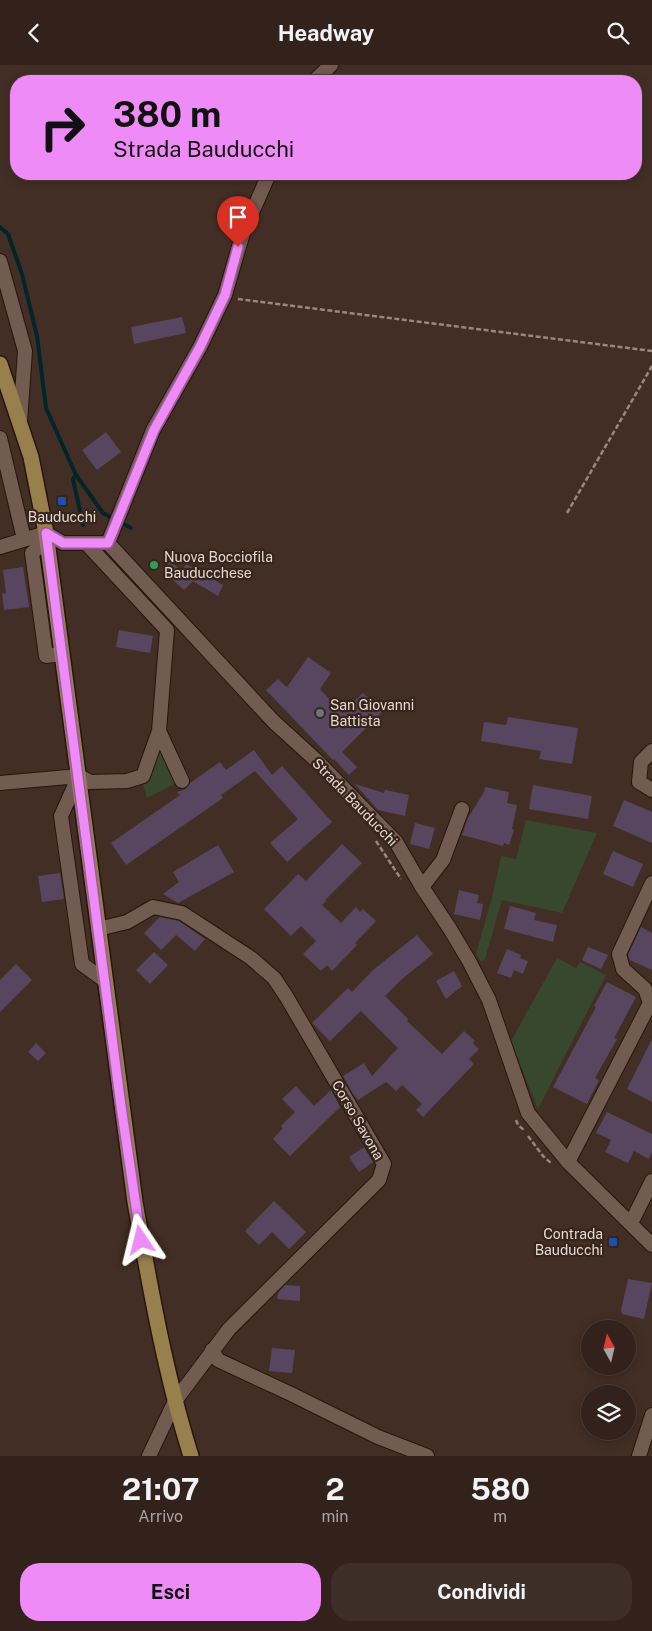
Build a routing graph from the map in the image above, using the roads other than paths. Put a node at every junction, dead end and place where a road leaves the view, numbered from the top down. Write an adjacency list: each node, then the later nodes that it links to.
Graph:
1 (330, 65): 2 (street)
2 (320, 75)
3 (266, 180): 11 (street)
4 (0, 261): 6 (street)
5 (0, 364): 6 (main road)
6 (20, 422): 8 (main road)
7 (0, 438): 9 (street)
8 (47, 537): 9 (street); 10 (street); 17 (main road)
9 (24, 539): 12 (street)
10 (86, 543): 11 (street); 14 (street)
11 (108, 543): 13 (street, Strada Bauducchi)
12 (0, 547)
13 (186, 626): 14 (street); 23 (street, Strada Bauducchi)
14 (167, 630): 15 (street)
15 (159, 731): 17 (street); 18 (street)
16 (652, 751): 20 (street)
17 (78, 776): 19 (street); 24 (main road); 25 (street)
18 (182, 781)
19 (0, 783)
20 (652, 790)
21 (462, 809): 23 (street)
22 (652, 883): 26 (street)
23 (422, 887): 26 (street, Strada Bauducchi)
24 (98, 929): 25 (main road); 30 (street, Corso Savona)
25 (104, 980): 31 (main road)
26 (562, 1166): 28 (street, Strada Bauducchi)
27 (652, 1181): 28 (street)
28 (631, 1223): 29 (street, Strada Bauducchi)
29 (652, 1245)
30 (212, 1350): 31 (street, Corso Savona); 35 (street)
31 (175, 1401): 33 (street, Corso Savona); 34 (main road)
32 (652, 1415): 36 (street)
33 (149, 1456)
34 (191, 1456)
35 (427, 1456)
36 (639, 1456)

